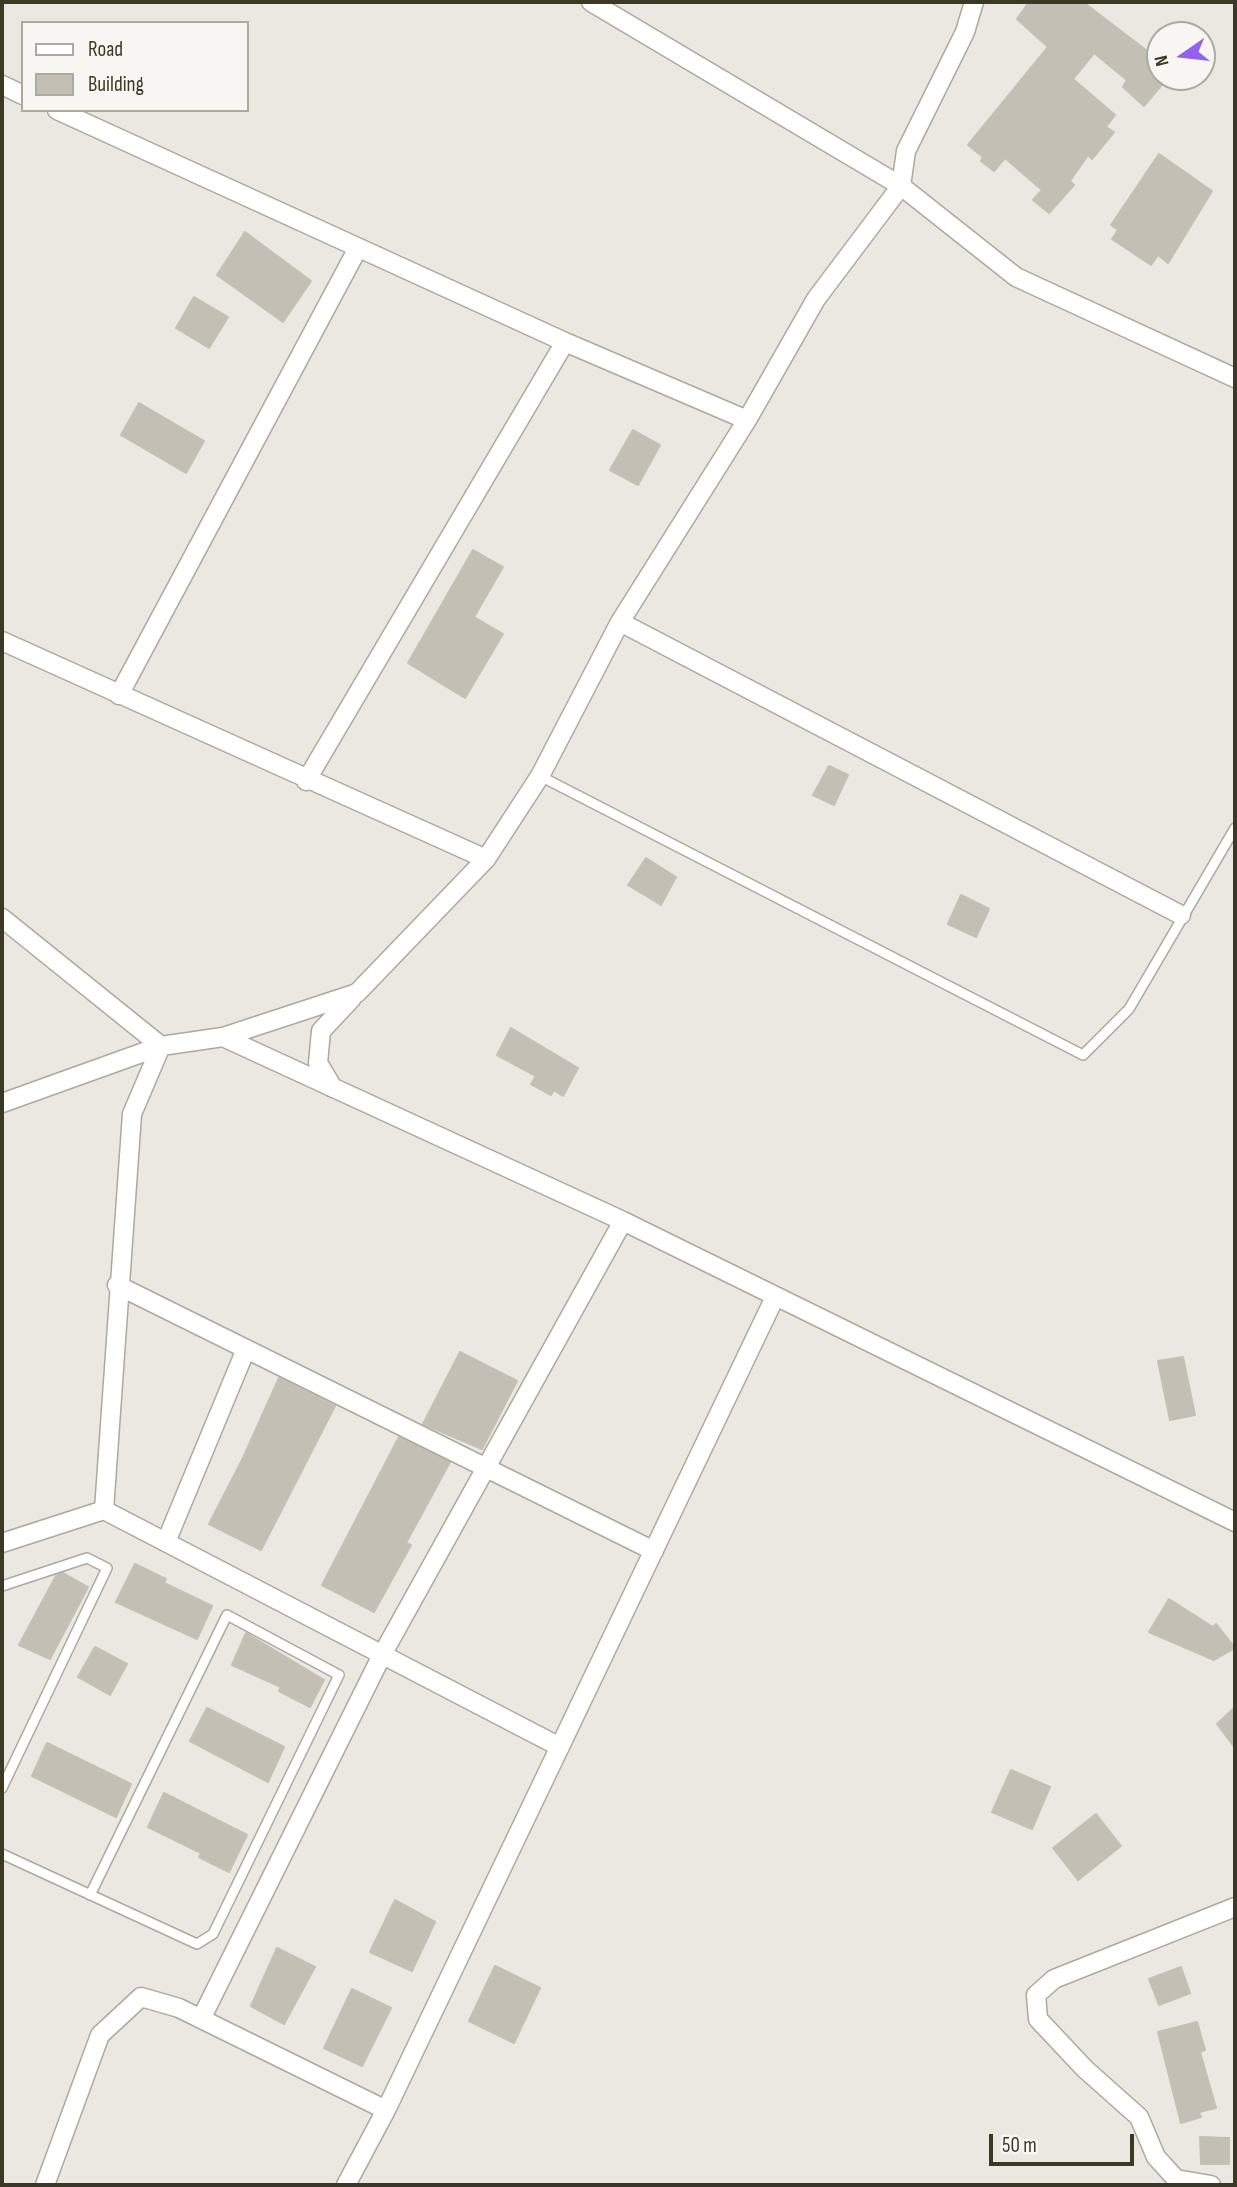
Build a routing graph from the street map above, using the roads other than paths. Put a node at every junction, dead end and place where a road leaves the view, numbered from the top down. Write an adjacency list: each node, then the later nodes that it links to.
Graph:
1 (591, 2): 6 (street)
2 (974, 2): 6 (street)
3 (2, 85): 4 (street)
4 (21, 94)
5 (61, 112): 7 (street)
6 (901, 186): 9 (street); 10 (street)
7 (358, 248): 8 (street); 13 (street)
8 (565, 342): 10 (street); 15 (street)
9 (1235, 378)
10 (747, 420): 11 (street)
11 (620, 622): 14 (street); 18 (street)
12 (2, 641): 13 (street)
13 (119, 695): 15 (street)
14 (540, 776): 17 (street); 18 (lane)
15 (306, 781): 17 (street)
16 (1235, 828): 18 (lane)
17 (486, 859): 20 (street)
18 (1181, 915)
19 (2, 918): 22 (street)
20 (358, 993): 21 (street); 23 (street)
21 (223, 1037): 22 (street); 23 (street)
22 (161, 1046): 24 (street); 26 (street)
23 (333, 1088): 25 (street)
24 (2, 1103)
25 (623, 1221): 27 (street); 29 (street)
26 (117, 1285): 28 (street); 30 (street)
27 (775, 1297): 31 (street); 34 (street)
28 (246, 1349): 29 (street); 32 (street)
29 (486, 1468): 34 (street); 36 (street)
30 (104, 1510): 32 (street); 33 (street)
31 (1235, 1522)
32 (166, 1542): 36 (street)
33 (2, 1543)
34 (654, 1550): 37 (street)
35 (2, 1586): 38 (lane)
36 (382, 1655): 37 (street); 42 (street)
37 (560, 1747): 43 (street)
38 (2, 1788)
39 (2, 1854): 40 (lane)
40 (90, 1895): 40 (lane)
41 (1235, 1907): 46 (street)
42 (201, 2019): 43 (street); 44 (street)
43 (386, 2110): 45 (street)
44 (45, 2185)
45 (346, 2185)
46 (1211, 2185)

